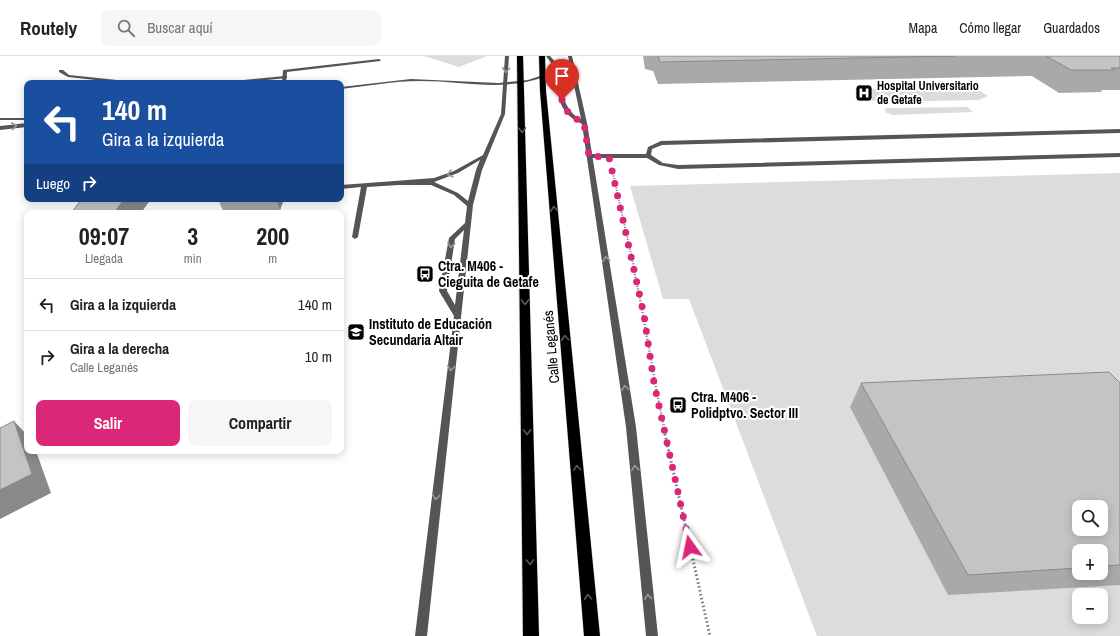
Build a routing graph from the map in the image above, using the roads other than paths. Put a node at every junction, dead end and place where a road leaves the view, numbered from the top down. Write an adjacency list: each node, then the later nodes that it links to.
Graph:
1 (507, 56): 14 (street, one-way to 14)
2 (520, 56): 13 (highway, Calle Leganés)
3 (542, 56): 8 (highway, Calle Leganés)
4 (548, 56): 18 (street)
5 (570, 56): 18 (street)
6 (379, 60): 9 (street)
7 (61, 71): 10 (street)
8 (543, 76): 13 (street); 35 (highway, Calle Leganés, one-way to 8)
9 (285, 77): 11 (street); 12 (street)
10 (107, 80)
11 (254, 80)
12 (284, 80)
13 (520, 82): 14 (street); 34 (highway, Calle Leganés, one-way to 34)
14 (505, 83): 15 (street); 23 (street)
15 (344, 88)
16 (0, 119): 17 (street)
17 (24, 119)
18 (584, 123): 24 (street)
19 (24, 125): 20 (street, one-way to 19)
20 (0, 128)
21 (1120, 131): 25 (street)
22 (1120, 155): 25 (street)
23 (484, 156): 26 (street, one-way to 26); 29 (street)
24 (589, 156): 25 (street); 36 (street, one-way to 24)
25 (648, 156)
26 (399, 183): 27 (street); 29 (street)
27 (364, 186): 28 (street); 31 (street)
28 (344, 188)
29 (470, 205): 30 (street)
30 (468, 223): 32 (street); 32 (street, one-way to 32)
31 (355, 237)
32 (457, 315): 33 (street, one-way to 33)
33 (421, 636)
34 (531, 636)
35 (592, 636)
36 (652, 636)

